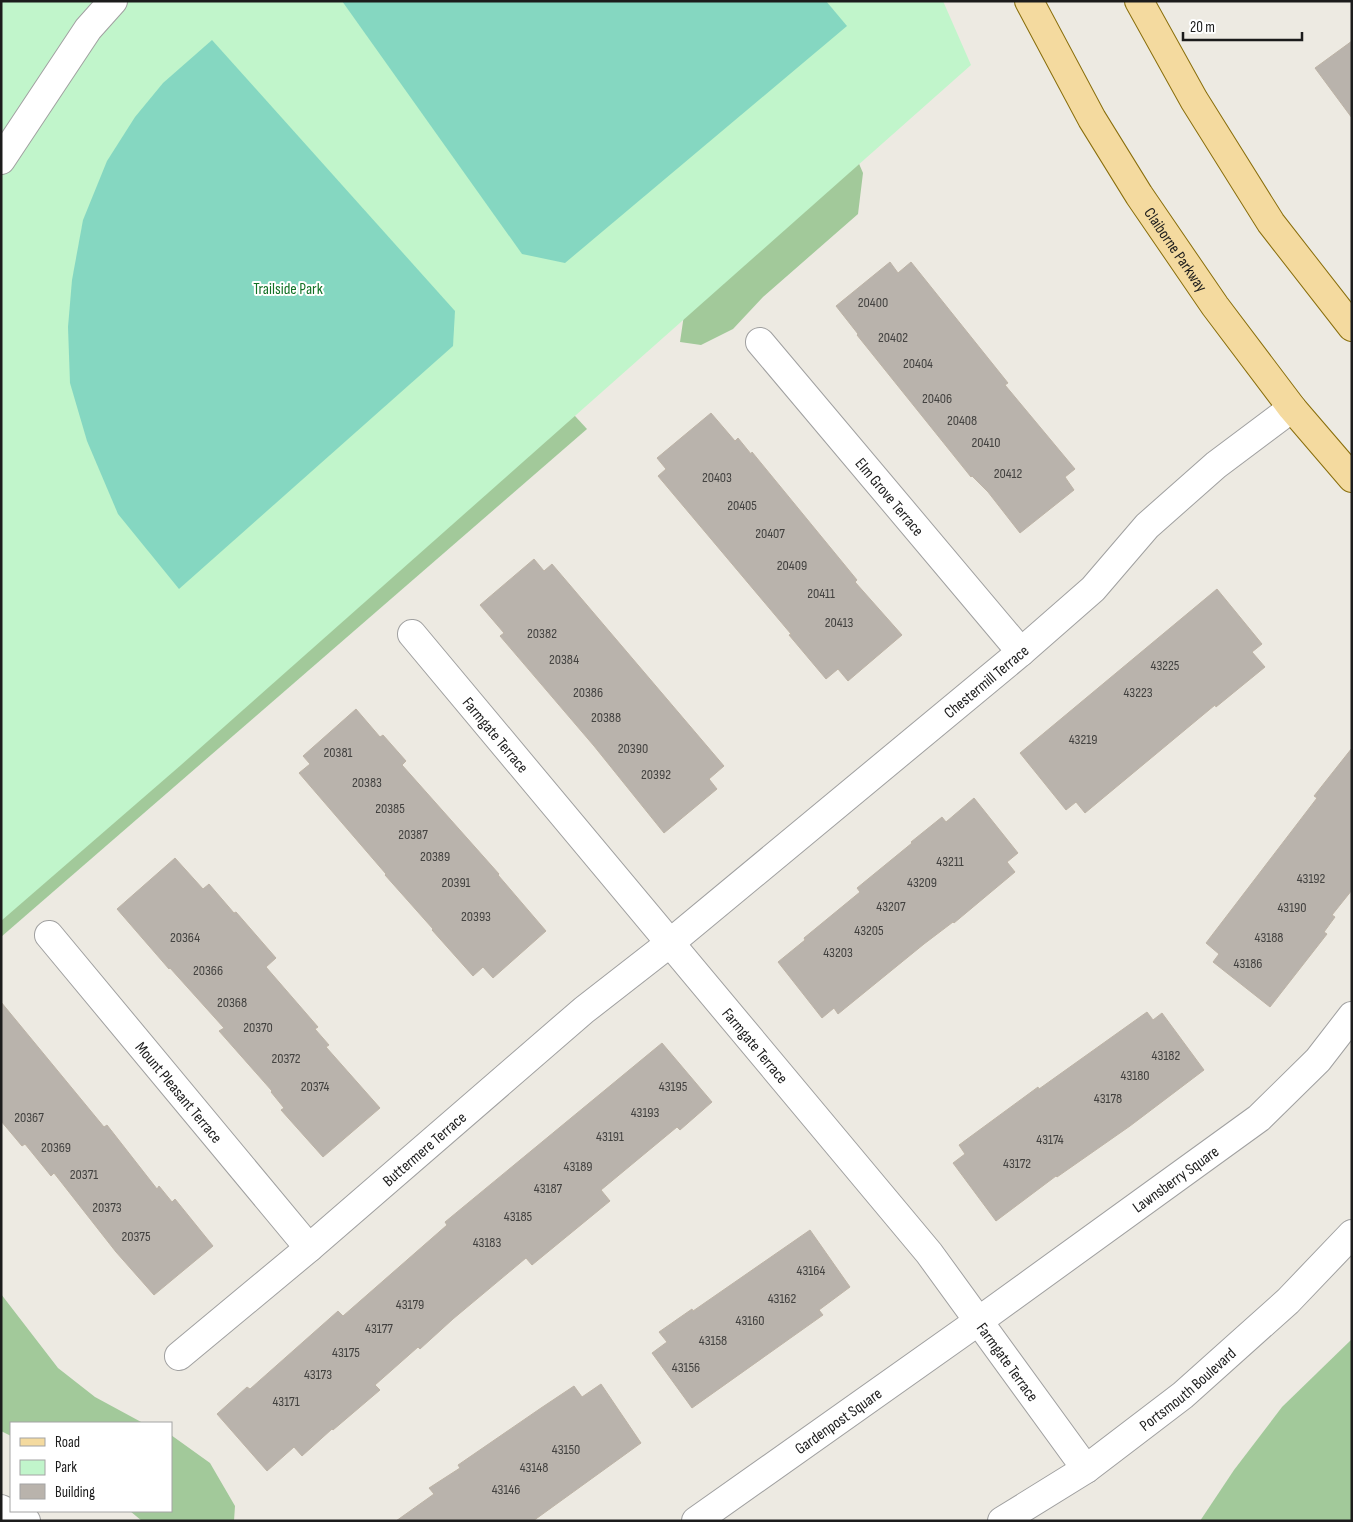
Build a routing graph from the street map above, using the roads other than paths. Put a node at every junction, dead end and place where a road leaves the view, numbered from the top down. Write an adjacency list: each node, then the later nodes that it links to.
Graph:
1 (113, 1): 4 (street)
2 (1029, 1): 7 (main road, Claiborne Parkway)
3 (1139, 1): 5 (main road)
4 (1, 160)
5 (1352, 326)
6 (760, 342): 10 (street, Elm Grove Terrace)
7 (1292, 408): 8 (main road, Claiborne Parkway); 10 (street, Chestermill Terrace)
8 (1352, 478)
9 (412, 634): 12 (street, Farmgate Terrace)
10 (1021, 652): 12 (street, Chestermill Terrace)
11 (49, 935): 15 (street, Mount Pleasant Terrace)
12 (670, 943): 15 (street, Buttermere Terrace); 16 (street, Farmgate Terrace)
13 (1352, 1016): 16 (street, Lawnsberry Square)
14 (1352, 1234): 18 (street, Portsmouth Boulevard)
15 (309, 1248): 17 (street, Buttermere Terrace)
16 (980, 1320): 18 (street, Farmgate Terrace); 21 (street, Gardenpost Square)
17 (179, 1356)
18 (1086, 1469): 22 (street, Portsmouth Boulevard)
19 (1, 1508): 20 (street)
20 (26, 1521)
21 (696, 1521)
22 (1002, 1521)

